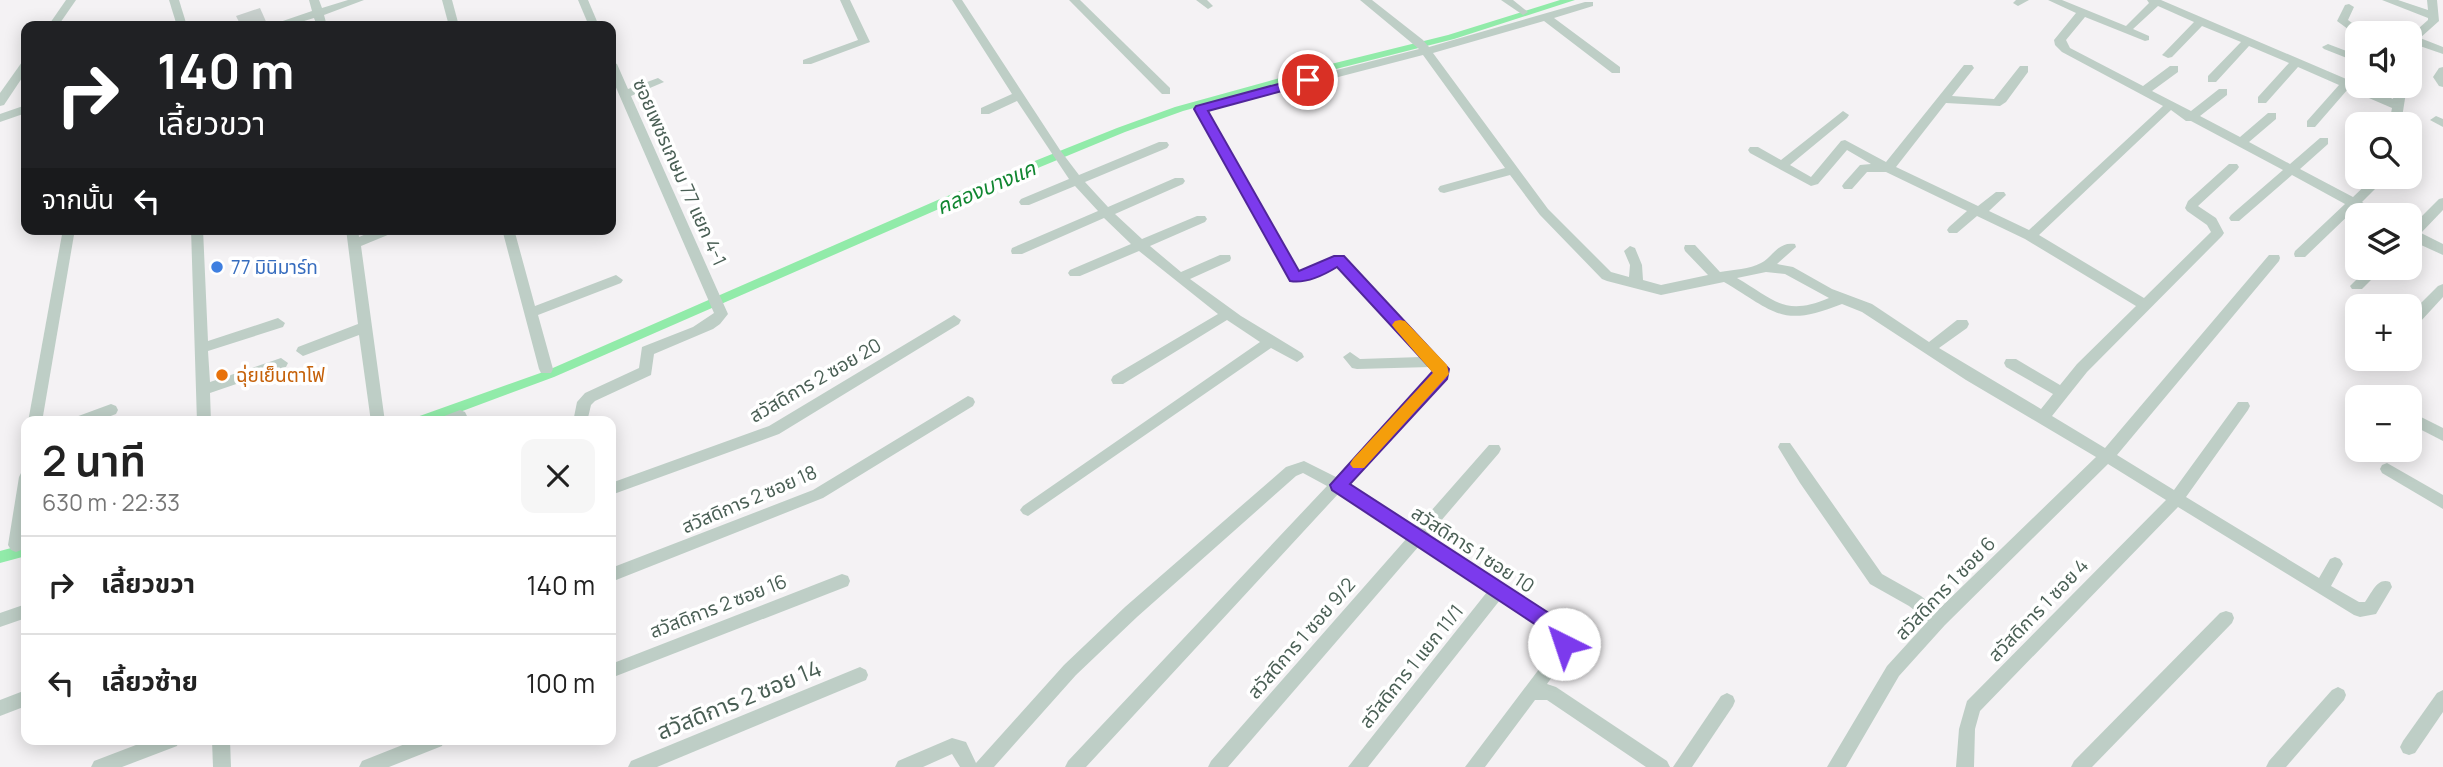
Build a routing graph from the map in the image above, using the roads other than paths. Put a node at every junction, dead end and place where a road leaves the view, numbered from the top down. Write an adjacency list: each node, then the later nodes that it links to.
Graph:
1 (71, 0): 23 (street)
2 (174, 0): 24 (street)
3 (314, 0): 20 (street)
4 (359, 0): 20 (street)
5 (447, 0): 27 (street)
6 (583, 0): 28 (street)
7 (845, 0): 41 (street)
8 (957, 0): 59 (street)
9 (1074, 0): 55 (street)
10 (1365, 0): 36 (street)
11 (1506, 0): 18 (street)
12 (2053, 0): 19 (street)
13 (2388, 0): 21 (street)
14 (2432, 0): 21 (street)
15 (2154, 1): 29 (street); 31 (street)
16 (1588, 4): 22 (street)
17 (2349, 7): 30 (street)
18 (1523, 12)
19 (2083, 12): 33 (street); 56 (street)
20 (320, 13): 25 (street); 26 (street)
21 (2434, 16): 32 (street)
22 (1545, 17): 36 (street); 46 (street)
23 (56, 21)
24 (181, 21)
25 (294, 21)
26 (321, 21)
27 (453, 21)
28 (592, 21)
29 (2200, 21): 34 (street); 40 (street)
30 (2345, 23)
31 (2131, 26)
32 (2422, 32)
33 (2145, 38)
34 (2248, 41): 42 (street); 50 (street)
35 (2422, 44): 38 (street)
36 (1422, 47): 82 (street); 139 (street)
37 (2328, 47): 39 (street)
38 (2443, 51)
39 (2345, 54)
40 (2168, 55)
41 (807, 62)
42 (2296, 62): 53 (street); 63 (street)
43 (1968, 68): 62 (street)
44 (2024, 69): 62 (street)
45 (2174, 69): 56 (street)
46 (1616, 70)
47 (21, 71): 64 (street)
48 (2443, 71): 52 (street)
49 (616, 76): 58 (street, ซอยเพชรเกษม 77 แยก 4-1)
50 (2212, 79)
51 (658, 82): 58 (street)
52 (2443, 83)
53 (2345, 84)
54 (2345, 85): 74 (street)
55 (1166, 91)
56 (2142, 92): 73 (street)
57 (2223, 92): 73 (street)
58 (624, 94): 153 (street, ซอยเพชรเกษม 77 แยก 4-1)
59 (1019, 95): 67 (street); 84 (street)
60 (2379, 98): 65 (street)
61 (2399, 98): 65 (street)
62 (1943, 99): 81 (street)
63 (2262, 100)
64 (0, 102)
65 (2398, 106): 69 (street)
66 (2166, 109): 104 (street)
67 (985, 111)
68 (21, 112): 72 (street)
69 (2397, 112)
70 (1843, 115): 79 (street)
71 (2272, 116): 76 (street)
72 (0, 118)
73 (2190, 118): 76 (street)
74 (2311, 124)
75 (2323, 141): 83 (street)
76 (2240, 144): 83 (street)
77 (1163, 145): 84 (street)
78 (1754, 150): 79 (street)
79 (1781, 166): 81 (street)
80 (2233, 167): 125 (street)
81 (1888, 168): 86 (street); 93 (street)
82 (1512, 170): 88 (street); 121 (street)
83 (2290, 170): 92 (street); 96 (street)
84 (1078, 181): 90 (street); 95 (street)
85 (1180, 181): 95 (street)
86 (1848, 186)
87 (2368, 189): 92 (street)
88 (1444, 190)
89 (2000, 195): 93 (street)
90 (1025, 202)
91 (2443, 202): 98 (street)
92 (2353, 203)
93 (1977, 211): 99 (street); 104 (street)
94 (2345, 211): 112 (street)
95 (1105, 212): 106 (street); 109 (street)
96 (2235, 218)
97 (1201, 219): 106 (street)
98 (2422, 222)
99 (1954, 230)
100 (68, 235): 149 (street)
101 (197, 235): 134 (street)
102 (510, 235): 127 (street)
103 (353, 236): 132 (street)
104 (2030, 236): 125 (street)
105 (2422, 240): 110 (street)
106 (1139, 245): 116 (street); 117 (street)
107 (1790, 247): 115 (street)
108 (1690, 248): 118 (street)
109 (1017, 250)
110 (2443, 250)
111 (1630, 251): 121 (street)
112 (2300, 254)
113 (1225, 258): 117 (street)
114 (2274, 258): 159 (street, สวัสดิการ 1 ซอย 6)
115 (1766, 267): 118 (street); 124 (street)
116 (1075, 273)
117 (1181, 278): 128 (street)
118 (1722, 278): 121 (street); 124 (street)
119 (616, 280): 127 (street)
120 (2363, 280): 122 (street)
121 (1636, 283)
122 (2357, 286)
123 (2443, 289): 126 (street)
124 (1843, 298): 135 (street)
125 (2145, 305): 145 (street)
126 (2422, 311)
127 (530, 313): 142 (street)
128 (1229, 313): 133 (street); 143 (street)
129 (954, 320): 162 (street, สวัสดิการ 2 ซอย 20)
130 (278, 323): 134 (street)
131 (1962, 324): 135 (street)
132 (365, 327): 136 (street); 152 (street)
133 (1270, 342): 137 (street); 165 (street)
134 (201, 348): 144 (street)
135 (1929, 349): 154 (street)
136 (303, 351)
137 (1297, 357)
138 (1350, 357): 139 (street)
139 (1434, 362): 161 (street)
140 (281, 363): 144 (street)
141 (2011, 363): 145 (street)
142 (546, 369)
143 (1118, 380)
144 (202, 390): 151 (street)
145 (2062, 393): 154 (street)
146 (968, 402): 170 (street, สวัสดิการ 2 ซอย 18)
147 (2243, 406): 163 (street, สวัสดิการ 1 ซอย 4)
148 (111, 410): 150 (street)
149 (36, 416)
150 (94, 416)
151 (204, 416)
152 (377, 416)
153 (581, 416)
154 (2043, 417): 159 (street)
155 (2422, 424): 156 (street)
156 (2443, 435)
157 (1785, 447): 178 (street)
158 (1494, 449): 167 (street, สวัสดิการ 1 ซอย 9/2)
159 (2107, 456): 163 (street); 178 (street, สวัสดิการ 1 ซอย 6)
160 (2387, 469): 164 (street)
161 (1338, 485): 167 (street, สวัสดิการ 1 ซอย 10); 197 (street, สวัสดิการ 1 ซอย 10); 198 (street)
162 (616, 487)
163 (2176, 499): 173 (street); 205 (street, สวัสดิการ 1 ซอย 4)
164 (2443, 503)
165 (1028, 510)
166 (21, 511): 168 (street)
167 (1416, 537): 174 (street, สวัสดิการ 1 ซอย 10); 199 (street, สวัสดิการ 1 ซอย 9/2)
168 (16, 545)
169 (2335, 564): 173 (street)
170 (616, 574)
171 (842, 581): 179 (street, สวัสดิการ 2 ซอย 16)
172 (2385, 587): 173 (street)
173 (2322, 588)
174 (1498, 590): 181 (street, สวัสดิการ 1 ซอย 10); 200 (street, สวัสดิการ 1 แยก 11/1)
175 (21, 613): 177 (street)
176 (2226, 618): 206 (street)
177 (0, 620)
178 (1939, 620): 204 (street, สวัสดิการ 1 ซอย 6)
179 (616, 669)
180 (860, 675): 194 (street, สวัสดิการ 2 ซอย 14)
181 (1531, 692): 201 (street); 202 (street)
182 (2338, 695): 207 (street)
183 (2443, 698): 190 (street)
184 (21, 700): 186 (street)
185 (1727, 701): 203 (street)
186 (0, 708)
187 (158, 745): 191 (street)
188 (221, 745): 192 (street)
189 (423, 745): 193 (street)
190 (2409, 747)
191 (100, 767)
192 (222, 767)
193 (368, 767)
194 (636, 767)
195 (904, 767): 196 (street)
196 (969, 767)
197 (983, 767)
198 (1074, 767)
199 (1217, 767)
200 (1357, 767)
201 (1474, 767)
202 (1661, 767)
203 (1682, 767)
204 (1836, 767)
205 (1965, 767)
206 (2080, 767)
207 (2275, 767)

